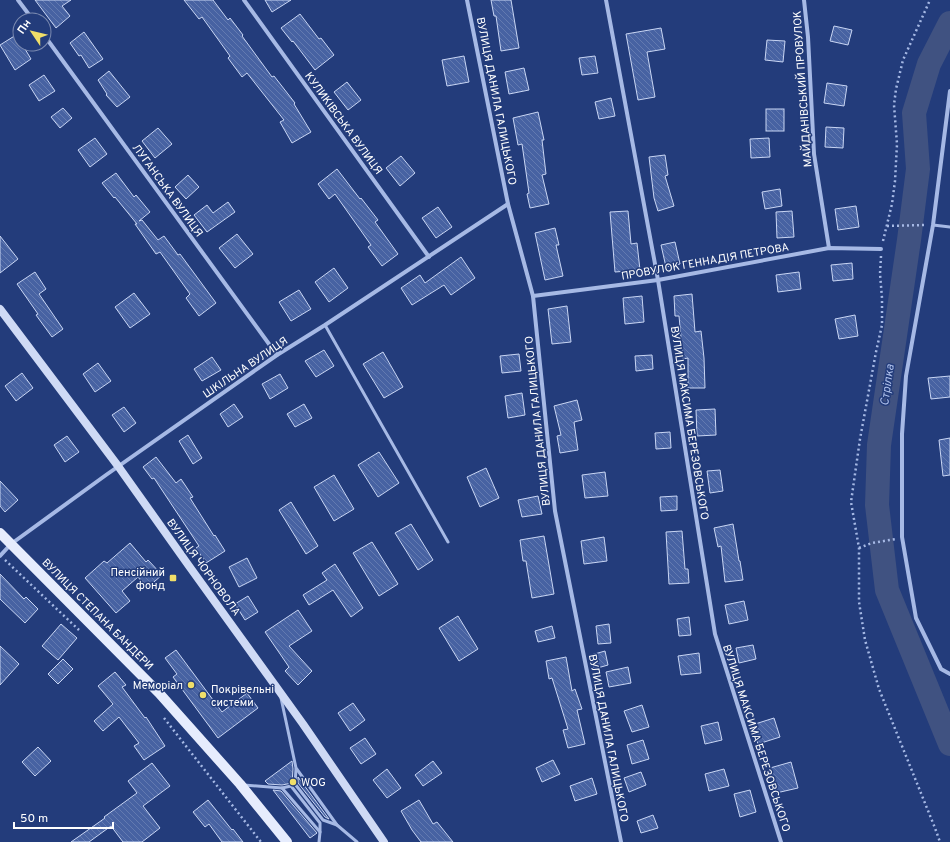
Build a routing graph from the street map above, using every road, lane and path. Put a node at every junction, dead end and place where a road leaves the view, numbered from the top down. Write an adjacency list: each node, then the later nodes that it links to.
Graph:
1 (18, 0): 7 (street)
2 (244, 0): 17 (street, КУЛИКІВСЬКА ВУЛИЦЯ)
3 (467, 0): 10 (street, ВУЛИЦЯ ДАНИЛА ГАЛИЦЬКОГО)
4 (606, 0): 18 (street, ВУЛИЦЯ МАКСИМА БЕРЕЗОВСЬКОГО)
5 (804, 0): 15 (street, МАЙДАНІВСЬКИЙ ПРОВУЛОК)
6 (930, 0): 13 (path)
7 (27, 12)
8 (52, 46): 22 (street, ЛУГАНСЬКА ВУЛИЦЯ)
9 (950, 91): 12 (street)
10 (508, 204): 17 (street, ШКІЛЬНА ВУЛИЦЯ); 19 (street, ВУЛИЦЯ ДАНИЛА ГАЛИЦЬКОГО)
11 (915, 225): 13 (path)
12 (933, 225): 14 (lane); 31 (street)
13 (887, 226): 16 (path)
14 (950, 227)
15 (829, 248): 16 (street, ПРОВУЛОК ГЕННАДІЯ ПЕТРОВА); 18 (street, ПРОВУЛОК ГЕННАДІЯ ПЕТРОВА)
16 (881, 249): 28 (path)
17 (429, 258): 21 (street, ШКІЛЬНА ВУЛИЦЯ)
18 (658, 280): 19 (street, ПРОВУЛОК ГЕННАДІЯ ПЕТРОВА); 45 (street, ВУЛИЦЯ МАКСИМА БЕРЕЗОВСЬКОГО)
19 (533, 296): 44 (street, ВУЛИЦЯ ДАНИЛА ГАЛИЦЬКОГО)
20 (0, 309): 23 (main road, ВУЛИЦЯ ЧОРНОВОЛА)
21 (326, 325): 22 (street, ШКІЛЬНА ВУЛИЦЯ); 26 (lane)
22 (277, 355): 23 (street, ШКІЛЬНА ВУЛИЦЯ)
23 (118, 466): 27 (street, ШКІЛЬНА ВУЛИЦЯ); 32 (main road, ВУЛИЦЯ ЧОРНОВОЛА)
24 (0, 533): 27 (main road, ВУЛИЦЯ СТЕПАНА БАНДЕРИ)
25 (893, 540): 28 (path)
26 (448, 542)
27 (11, 544): 29 (street, ШКІЛЬНА ВУЛИЦЯ); 35 (main road, ВУЛИЦЯ СТЕПАНА БАНДЕРИ)
28 (858, 548): 46 (path)
29 (0, 556): 30 (path)
30 (79, 630)
31 (950, 674)
32 (279, 691): 34 (lane); 43 (main road, ВУЛИЦЯ ЧОРНОВОЛА)
33 (162, 715): 39 (path)
34 (296, 768): 37 (lane); 37 (lane)
35 (240, 784): 36 (lane); 40 (main road, ВУЛИЦЯ СТЕПАНА БАНДЕРИ)
36 (282, 788): 38 (lane); 38 (lane)
37 (337, 825): 42 (lane)
38 (320, 832): 41 (lane)
39 (261, 842)
40 (287, 842)
41 (319, 842)
42 (357, 842)
43 (384, 842)
44 (621, 842)
45 (781, 842)
46 (940, 842)

